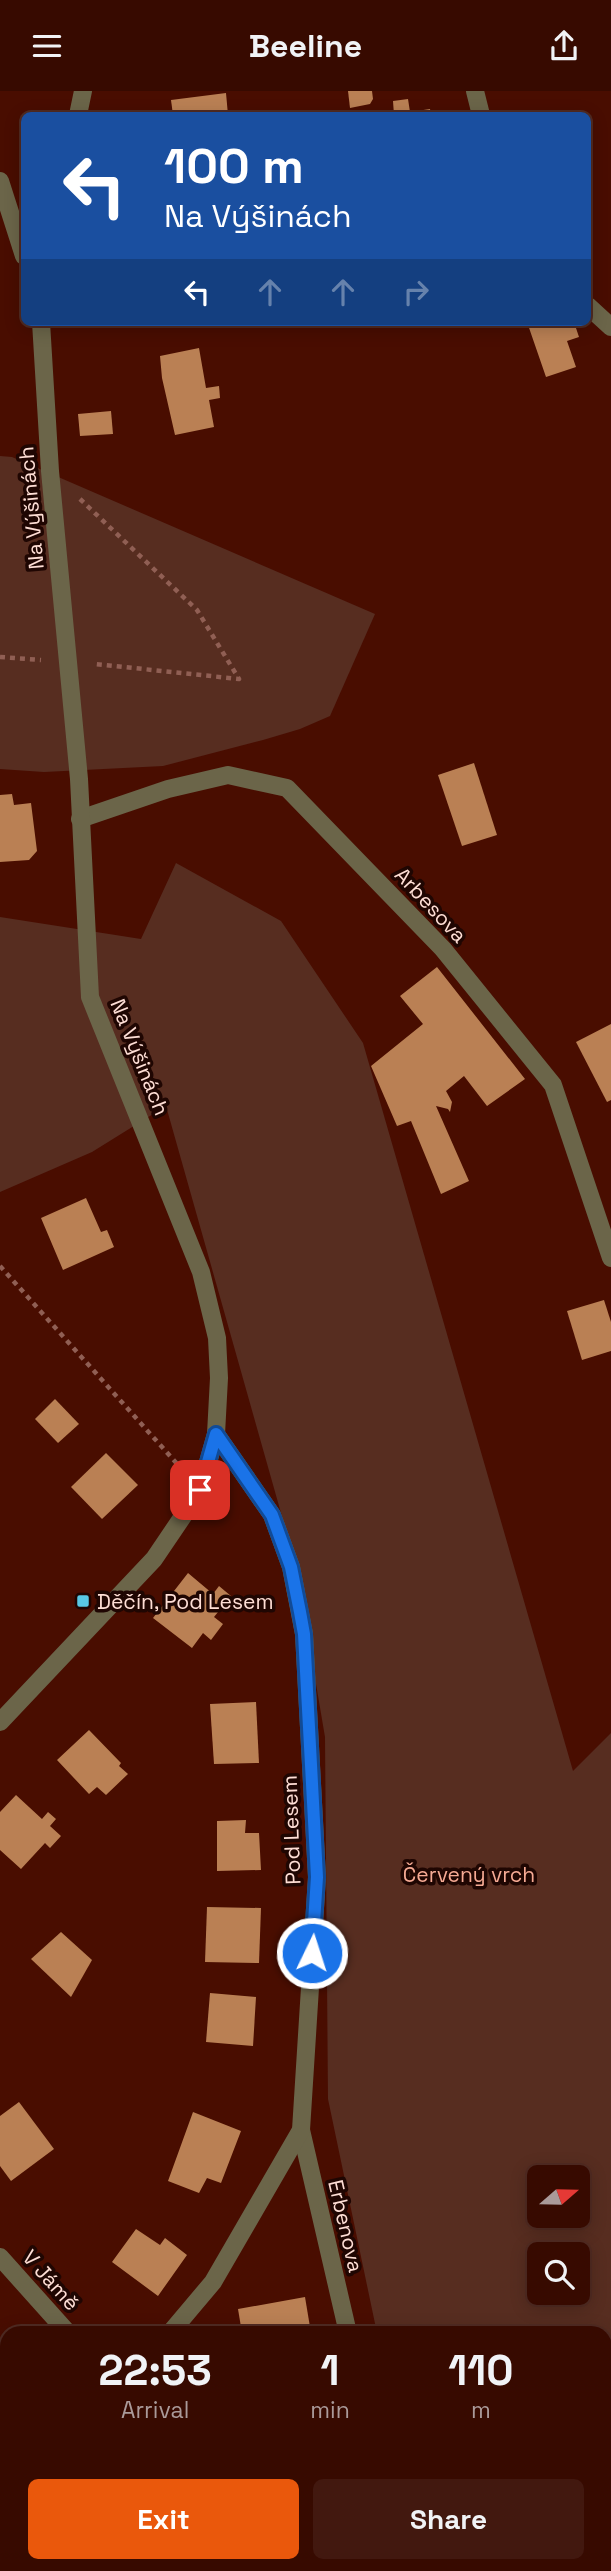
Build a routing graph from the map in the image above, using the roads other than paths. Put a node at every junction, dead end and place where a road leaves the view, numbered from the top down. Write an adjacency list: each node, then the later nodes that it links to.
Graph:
1 (83, 91): 3 (street)
2 (475, 91): 4 (street)
3 (79, 112)
4 (480, 112)
5 (0, 181): 6 (street)
6 (21, 247)
7 (591, 309): 9 (street)
8 (41, 326): 10 (street, Na Výšinách)
9 (611, 327)
10 (80, 819): 11 (street, Arbesova); 12 (street, Na Výšinách)
11 (611, 1258)
12 (216, 1434): 13 (street, Na Výšinách); 14 (street, Pod Lesem)
13 (0, 1722)
14 (301, 2130): 17 (street, Pod Lesem); 18 (street, Erbenova)
15 (0, 2257): 16 (street, V Jámě)
16 (62, 2326)
17 (176, 2326)
18 (346, 2326)

